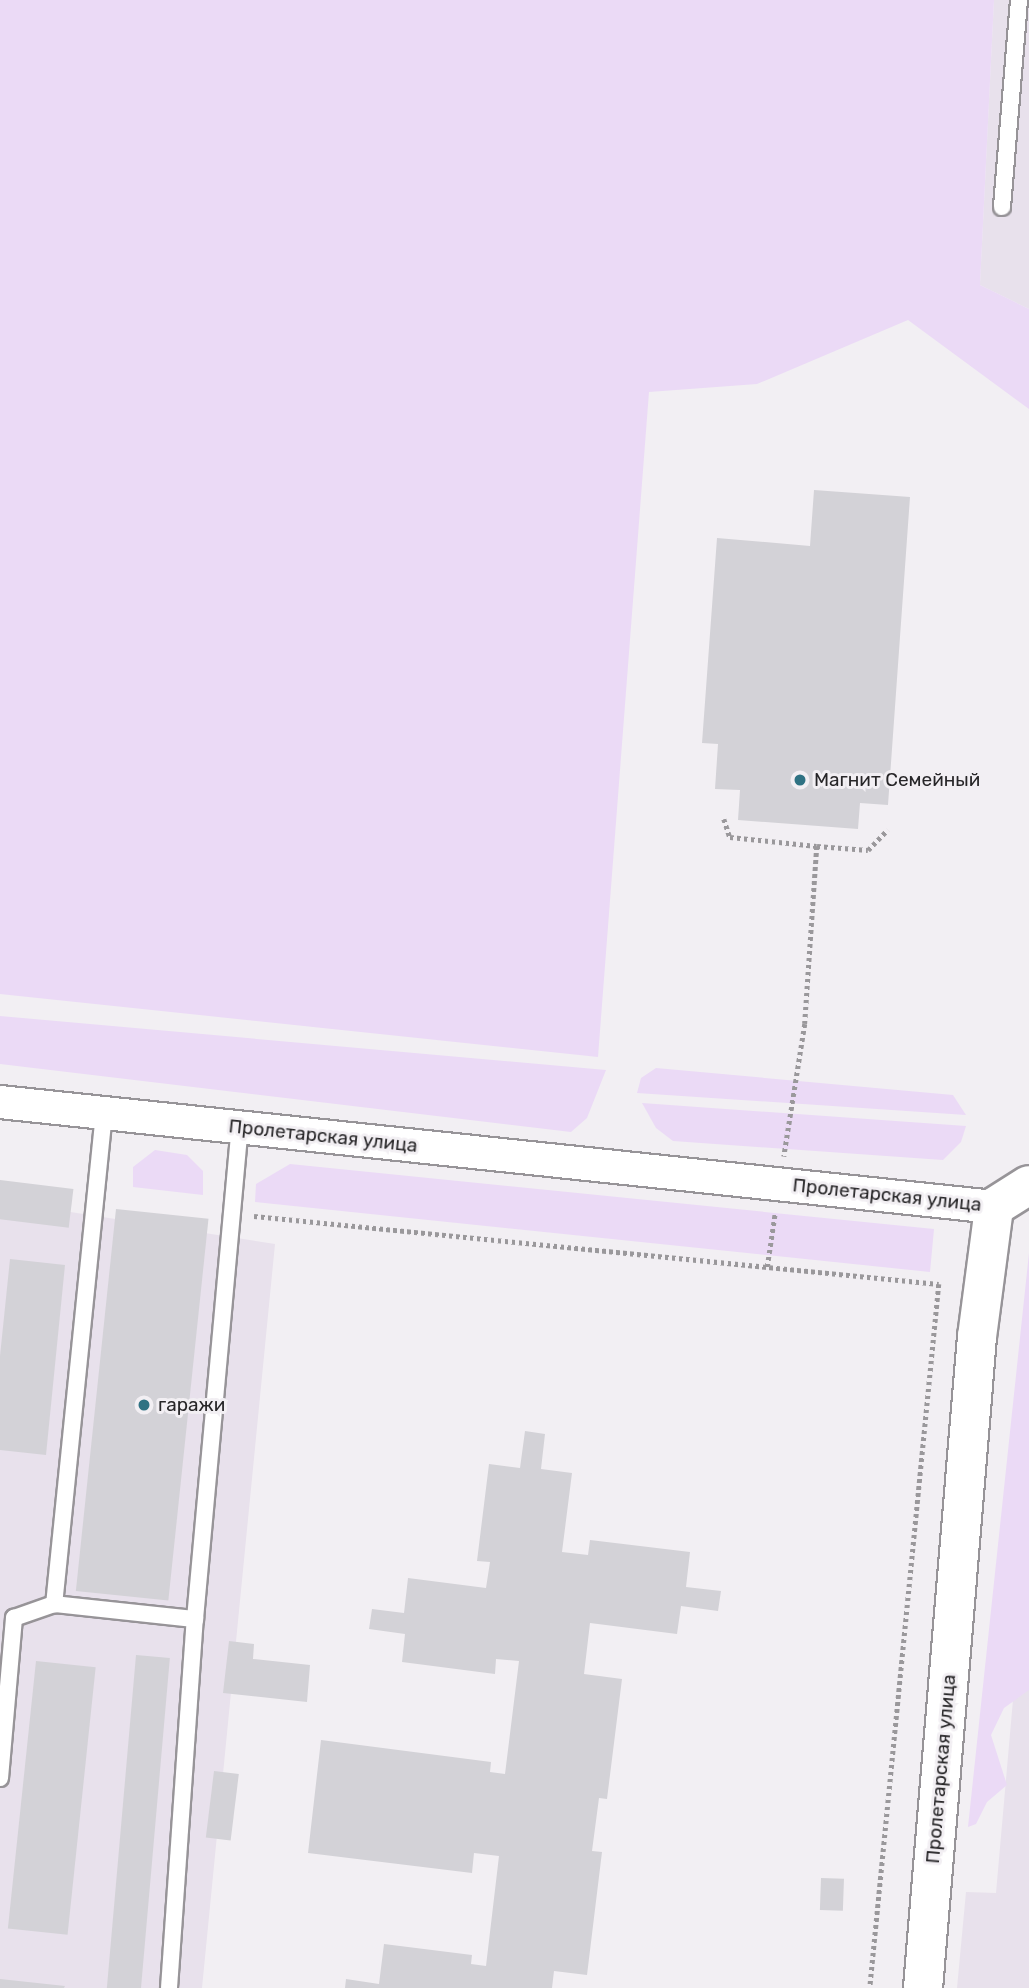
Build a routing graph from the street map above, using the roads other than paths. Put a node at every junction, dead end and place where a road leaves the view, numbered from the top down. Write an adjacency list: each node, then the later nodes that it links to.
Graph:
1 (1019, 0): 2 (lane)
2 (1002, 207)
3 (0, 1102): 4 (street, Пролетарская улица)
4 (104, 1113): 5 (street, Пролетарская улица); 8 (lane)
5 (240, 1127): 7 (street, Пролетарская улица); 9 (lane)
6 (1029, 1185): 7 (street)
7 (994, 1207): 12 (street, Пролетарская улица)
8 (54, 1604): 9 (lane); 10 (lane)
9 (195, 1619): 11 (lane)
10 (0, 1778)
11 (169, 1988)
12 (923, 1988)

